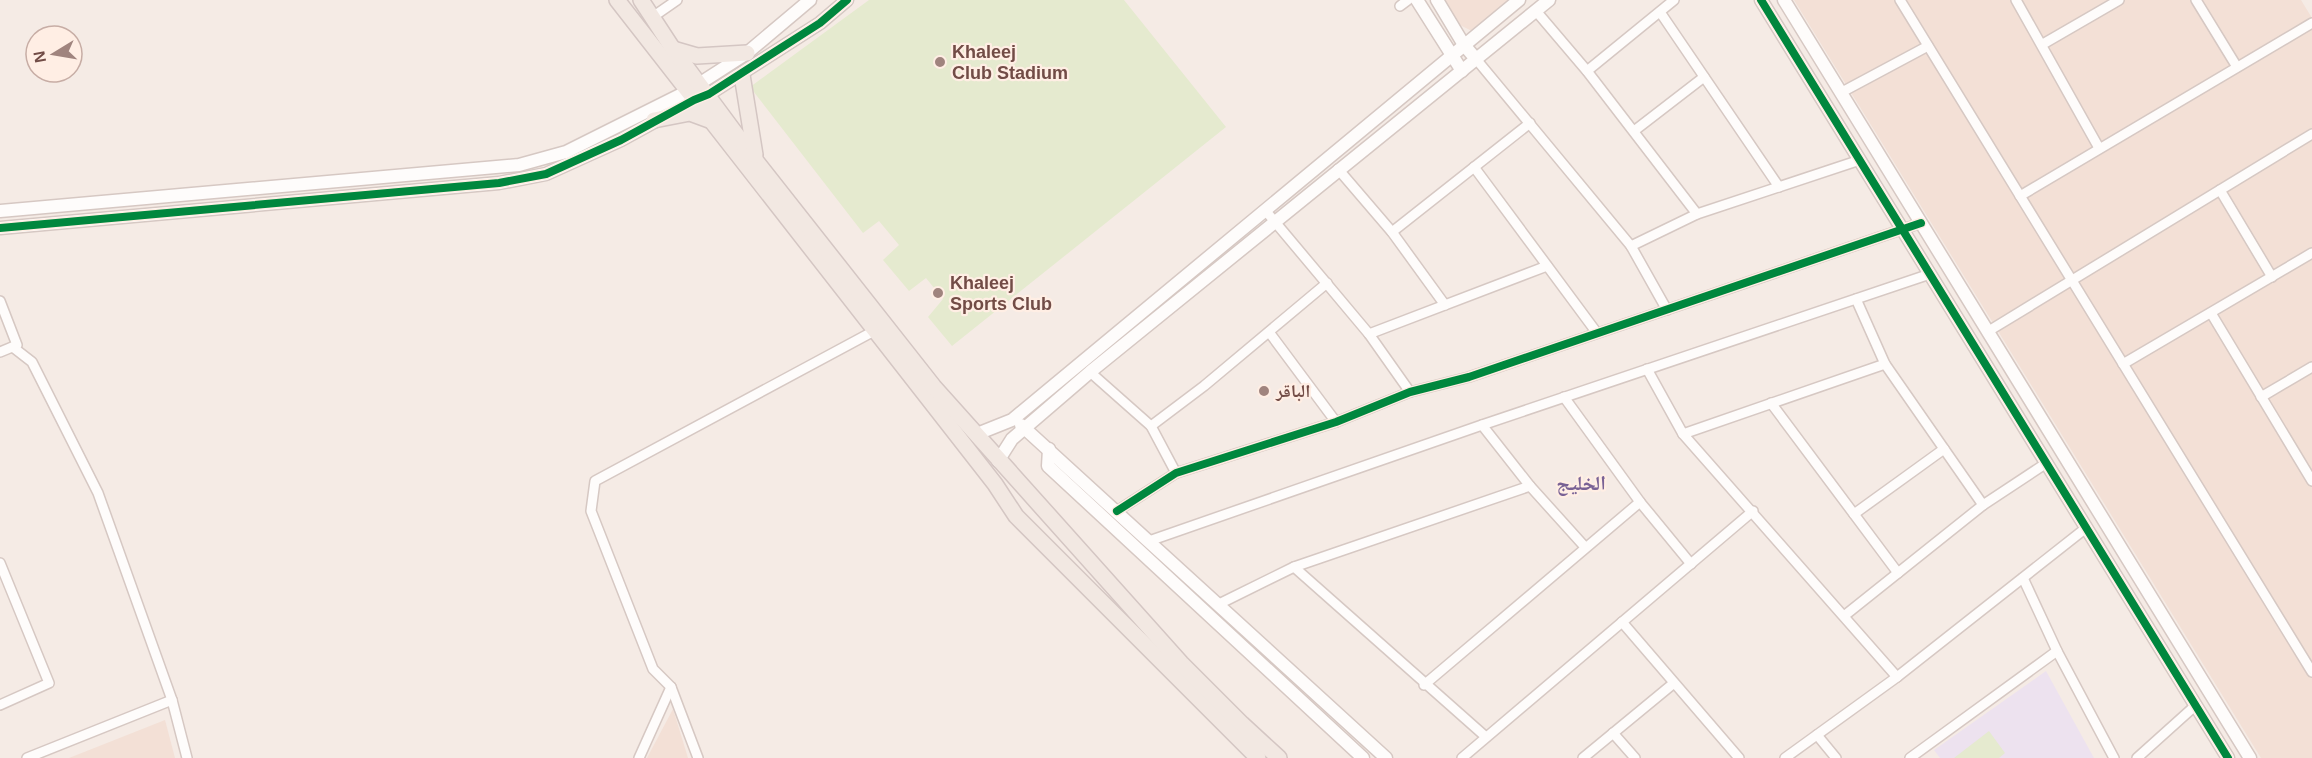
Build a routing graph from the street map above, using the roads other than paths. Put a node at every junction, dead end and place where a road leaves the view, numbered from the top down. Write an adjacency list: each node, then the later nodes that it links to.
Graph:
1 (617, 0): 33 (main road)
2 (641, 0): 19 (main road)
3 (677, 0): 19 (street)
4 (810, 0): 25 (street)
5 (847, 0): 31 (street)
6 (1417, 0): 26 (street)
7 (1437, 0): 22 (street)
8 (1519, 0): 22 (street)
9 (1549, 0): 17 (street)
10 (1674, 0): 18 (street)
11 (1761, 0): 42 (street)
12 (1784, 0): 34 (street)
13 (1900, 0): 23 (street)
14 (2016, 0): 21 (street)
15 (2119, 0): 21 (street)
16 (2196, 0): 28 (street)
17 (1536, 10): 27 (street); 30 (street)
18 (1659, 12): 30 (street); 32 (street)
19 (654, 16): 24 (main road)
20 (2312, 23): 28 (street)
21 (2043, 44): 41 (street)
22 (1464, 45): 26 (street); 27 (street)
23 (1928, 46): 34 (street); 48 (street)
24 (673, 49): 25 (main road); 33 (main road)
25 (747, 53): 33 (street)
26 (1450, 55): 29 (street); 49 (street)
27 (1476, 59): 29 (street); 38 (street)
28 (2237, 67): 41 (street)
29 (1462, 70): 45 (street)
30 (1587, 71): 39 (street)
31 (742, 75): 35 (street); 43 (main road)
32 (1704, 77): 39 (street); 46 (street)
33 (694, 90): 35 (main road); 36 (street); 37 (main road); 50 (street)
34 (1842, 92): 53 (street)
35 (709, 94): 43 (main road)
36 (654, 120): 37 (main road); 54 (street)
37 (711, 121): 69 (main road)
38 (1530, 123): 44 (street); 57 (street)
39 (1634, 131): 51 (street)
40 (2312, 134): 47 (street)
41 (2099, 148): 48 (street)
42 (1860, 160): 46 (street); 55 (street)
43 (756, 161): 90 (main road)
44 (1474, 167): 56 (street); 59 (street)
45 (1338, 169): 52 (street); 56 (street)
46 (1779, 187): 51 (street)
47 (2220, 190): 61 (street); 62 (street)
48 (2020, 196): 62 (street)
49 (1265, 210): 52 (street); 85 (street)
50 (0, 211)
51 (1697, 214): 57 (street)
52 (1276, 223): 63 (street); 80 (street)
53 (1921, 223): 55 (street); 71 (street)
54 (0, 228)
55 (1902, 230): 60 (street); 67 (street)
56 (1392, 232): 66 (street)
57 (1631, 246): 67 (street)
58 (2312, 254): 61 (street)
59 (1547, 266): 66 (street); 72 (street)
60 (1930, 274): 64 (street); 95 (street)
61 (2272, 277): 68 (street)
62 (2072, 280): 71 (street); 77 (street)
63 (1327, 283): 70 (street); 73 (street)
64 (1856, 299): 76 (street); 79 (street)
65 (0, 301): 74 (street)
66 (1445, 305): 73 (street)
67 (1667, 310): 72 (street)
68 (2211, 313): 77 (street); 83 (street)
69 (874, 331): 121 (street); 133 (main road)
70 (1269, 332): 86 (street); 88 (street)
71 (1987, 332): 147 (street)
72 (1597, 333): 81 (street)
73 (1369, 334): 81 (street)
74 (14, 348): 75 (street); 122 (street)
75 (0, 352)
76 (1885, 364): 84 (street); 93 (street)
77 (2123, 364): 116 (street)
78 (2312, 367): 83 (street)
79 (1647, 369): 82 (street); 91 (street)
80 (1090, 372): 88 (street); 89 (street)
81 (1410, 392): 86 (street)
82 (1564, 397): 87 (street); 99 (street)
83 (2261, 397): 97 (street)
84 (1771, 403): 91 (street); 103 (street)
85 (1012, 420): 89 (street); 90 (street)
86 (1336, 422): 96 (street)
87 (1482, 425): 98 (street); 105 (street)
88 (1151, 426): 96 (street)
89 (1027, 428): 92 (street); 94 (street)
90 (977, 434): 94 (main road)
91 (1683, 434): 102 (street)
92 (1049, 449): 101 (street); 135 (street)
93 (1944, 449): 100 (street); 103 (street)
94 (998, 461): 134 (main road)
95 (2045, 464): 100 (street); 104 (street)
96 (1176, 473): 101 (street)
97 (2311, 479)
98 (1530, 486): 106 (street); 109 (street)
99 (1640, 502): 106 (street); 108 (street)
100 (1983, 505): 110 (street)
101 (1117, 511): 105 (street)
102 (1753, 511): 108 (street); 113 (street)
103 (1854, 514): 110 (street)
104 (2086, 528): 111 (street); 124 (street)
105 (1149, 541): 112 (street)
106 (1585, 548): 120 (street)
107 (0, 563): 123 (street)
108 (1690, 564): 114 (street)
109 (1294, 567): 112 (street); 120 (street)
110 (1898, 573): 113 (street)
111 (2023, 578): 115 (street); 118 (street)
112 (1219, 604): 136 (street)
113 (1844, 616): 118 (street)
114 (1622, 622): 119 (street); 127 (street)
115 (2058, 651): 128 (street); 144 (street)
116 (2309, 659): 117 (street)
117 (2312, 672)
118 (1897, 677): 126 (street)
119 (1674, 683): 125 (street); 140 (street)
120 (1424, 685): 127 (street)
121 (671, 687): 131 (street); 132 (street)
122 (172, 699): 129 (street); 130 (street)
123 (0, 705)
124 (2196, 705): 145 (street); 146 (street)
125 (1613, 733): 138 (street); 139 (street)
126 (1817, 735): 141 (street); 142 (street)
127 (1486, 737): 137 (street)
128 (1923, 754): 143 (street)
129 (27, 758)
130 (187, 758)
131 (639, 758)
132 (698, 758)
133 (1258, 758)
134 (1279, 758)
135 (1363, 758)
136 (1386, 758)
137 (1461, 758)
138 (1583, 758)
139 (1635, 758)
140 (1739, 758)
141 (1785, 758)
142 (1836, 758)
143 (1910, 758)
144 (2114, 758)
145 (2137, 758)
146 (2228, 758)
147 (2250, 758)

